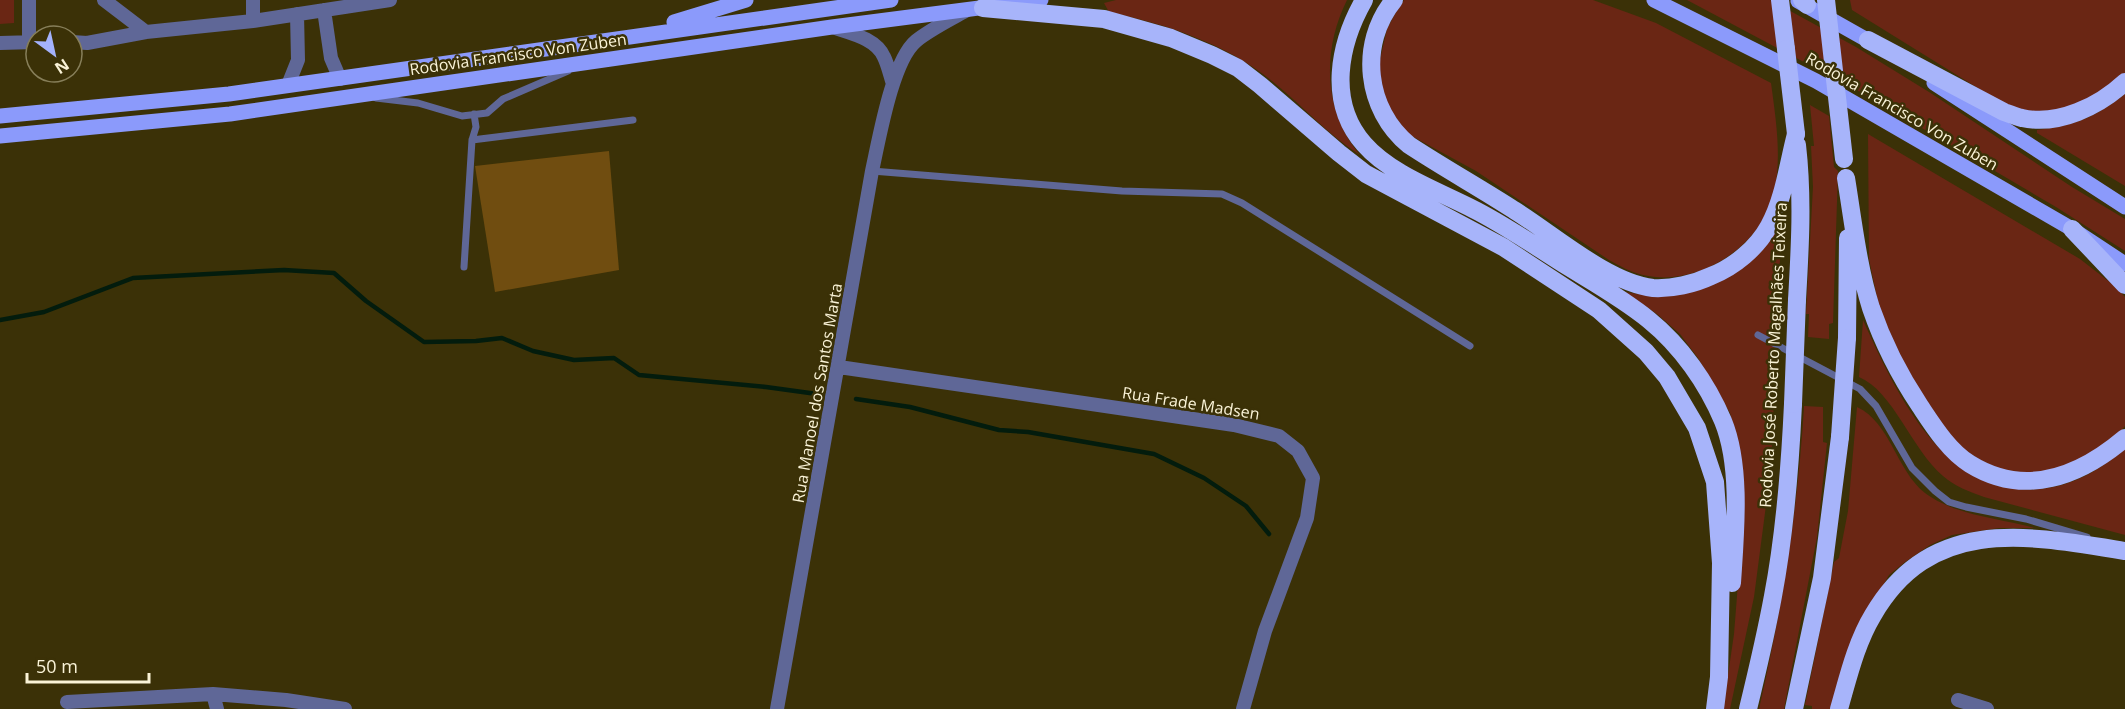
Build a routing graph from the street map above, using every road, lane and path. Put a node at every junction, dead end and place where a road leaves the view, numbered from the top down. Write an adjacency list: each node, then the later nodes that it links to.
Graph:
1 (29, 0): 18 (street)
2 (104, 0): 20 (street)
3 (253, 0): 17 (street)
4 (390, 0): 15 (street)
5 (746, 0): 23 (main road)
6 (891, 0): 23 (main road, Rodovia Francisco Von Zuben)
7 (1041, 0): 14 (main road, Rodovia Francisco Von Zuben)
8 (1364, 0): 50 (highway)
9 (1394, 0): 35 (highway)
10 (1654, 0): 41 (main road, Rodovia Francisco Von Zuben)
11 (1780, 0): 35 (highway, Rodovia José Roberto Magalhães Teixeira, bridge)
12 (1826, 0): 39 (highway, bridge)
13 (1802, 2): 21 (main road)
14 (975, 9): 19 (main road, Rodovia Francisco Von Zuben); 29 (street, Rua Manoel dos Santos Marta); 50 (highway)
15 (324, 10): 16 (street); 27 (street)
16 (297, 14): 17 (street); 30 (street)
17 (253, 21): 20 (street)
18 (31, 24)
19 (832, 27): 26 (main road, Rodovia Francisco Von Zuben); 29 (street)
20 (146, 32): 25 (street)
21 (1868, 40): 28 (highway); 40 (main road)
22 (24, 42): 24 (street)
23 (595, 42): 27 (main road, Rodovia Francisco Von Zuben)
24 (0, 43)
25 (84, 43)
26 (588, 62): 31 (main road, Rodovia Francisco Von Zuben); 32 (lane)
27 (340, 79): 30 (main road, Rodovia Francisco Von Zuben)
28 (2125, 82)
29 (893, 84): 38 (street, Rua Manoel dos Santos Marta)
30 (288, 85): 33 (main road, Rodovia Francisco Von Zuben)
31 (356, 96): 32 (lane); 36 (main road, Rodovia Francisco Von Zuben)
32 (474, 114): 37 (lane)
33 (0, 116)
34 (633, 120): 37 (lane)
35 (1796, 134): 59 (highway, Rodovia José Roberto Magalhães Teixeira, bridge)
36 (0, 136)
37 (472, 140): 43 (lane)
38 (872, 171): 46 (lane); 47 (street, Rua Manoel dos Santos Marta)
39 (1846, 178): 48 (highway); 60 (highway, bridge)
40 (2125, 207)
41 (2072, 229): 42 (main road, Rodovia Francisco Von Zuben); 44 (highway)
42 (2125, 264)
43 (464, 267)
44 (2125, 285)
45 (1758, 335): 49 (lane)
46 (1470, 346)
47 (838, 367): 56 (street, Rua Manoel dos Santos Marta); 57 (street, Rua Frade Madsen)
48 (2125, 438)
49 (2125, 550): 61 (highway)
50 (1719, 677): 58 (highway)
51 (213, 694): 53 (street); 54 (street); 55 (street)
52 (1958, 700): 62 (street)
53 (67, 702)
54 (217, 709)
55 (345, 709)
56 (777, 709)
57 (1244, 709)
58 (1715, 709)
59 (1748, 709)
60 (1794, 709)
61 (1839, 709)
62 (1987, 709)

